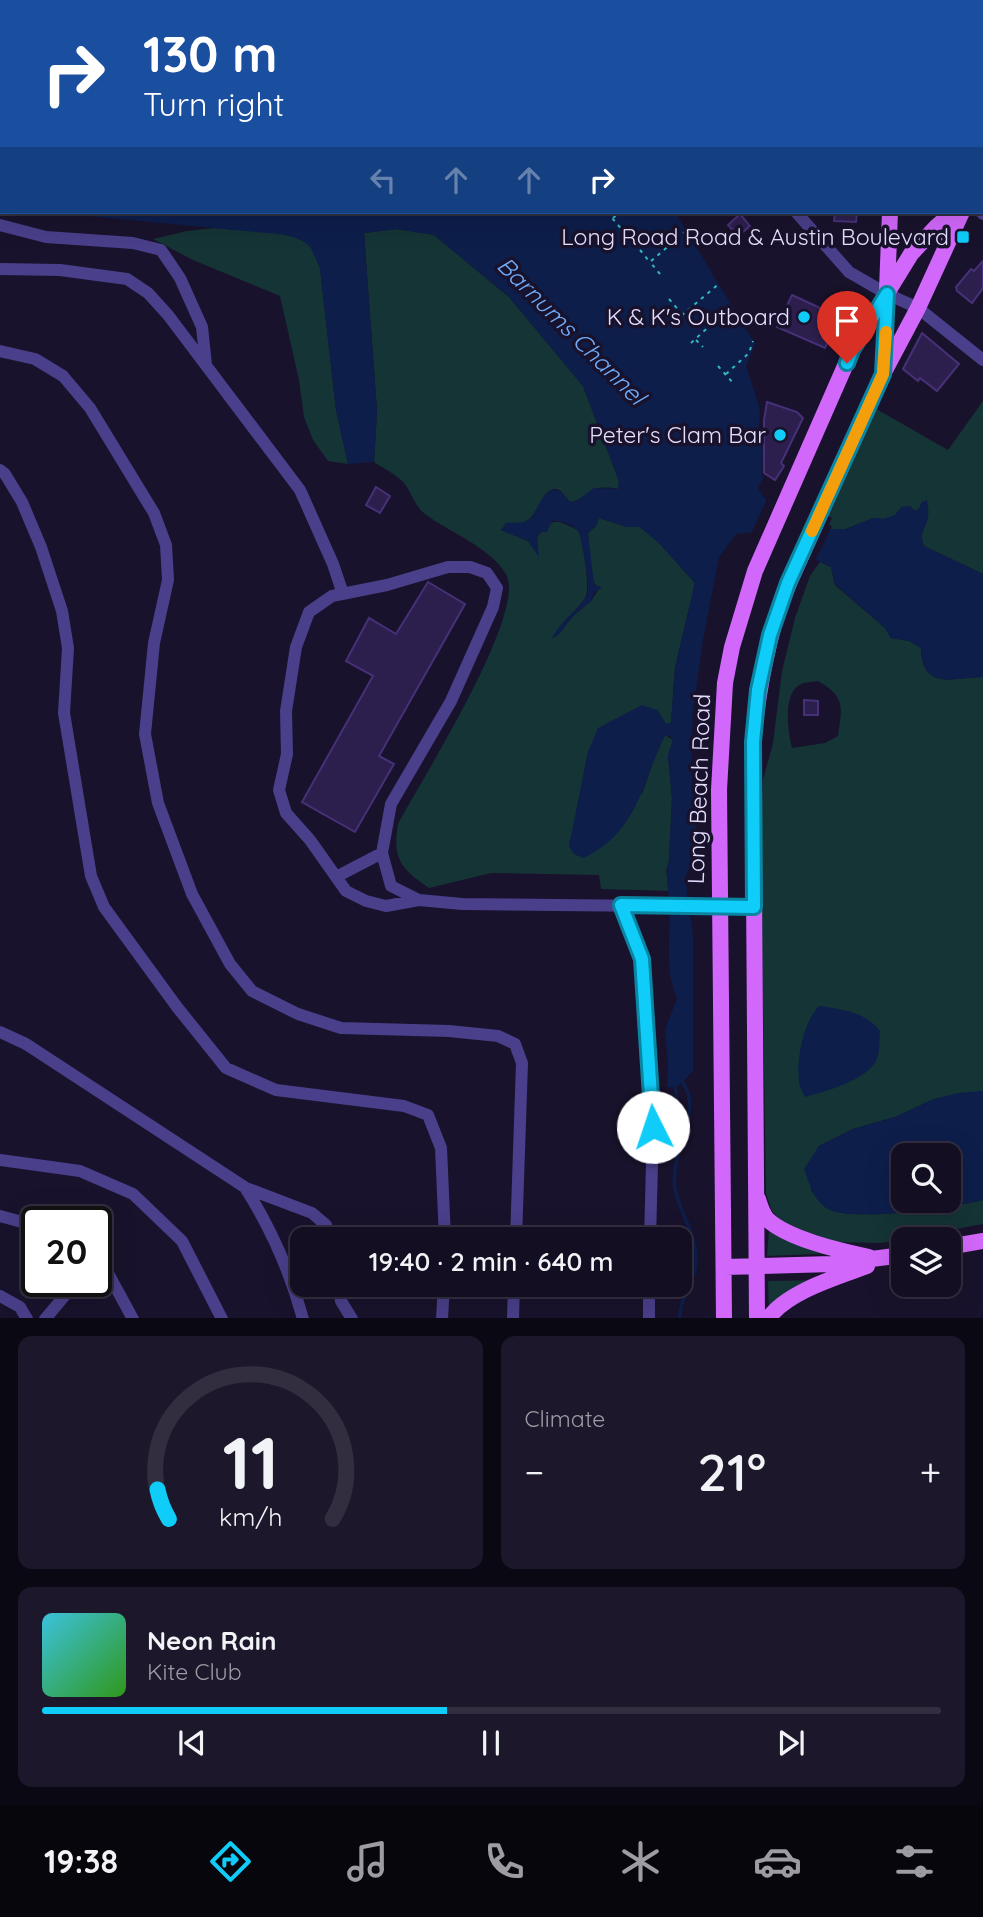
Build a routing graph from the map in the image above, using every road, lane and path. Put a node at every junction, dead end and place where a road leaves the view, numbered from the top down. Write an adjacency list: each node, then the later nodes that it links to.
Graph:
1 (609, 214): 7 (path)
2 (618, 214): 7 (path)
3 (798, 214): 16 (street)
4 (890, 214): 16 (main road)
5 (951, 214): 16 (main road, Long Beach Road)
6 (961, 214): 18 (main road, Long Beach Road)
7 (613, 218): 10 (path)
8 (0, 225): 28 (street)
9 (687, 230): 12 (path)
10 (624, 231)
11 (640, 250): 12 (path)
12 (650, 262): 14 (path)
13 (0, 269): 28 (street)
14 (660, 274)
15 (720, 283): 19 (path)
16 (887, 294): 18 (street); 31 (main road, Long Beach Road); 39 (main road, Long Beach Road)
17 (669, 299): 19 (path)
18 (918, 308): 27 (street); 31 (main road, Long Beach Road)
19 (682, 315): 20 (path)
20 (675, 321)
21 (744, 324): 22 (path)
22 (695, 339): 24 (path); 25 (path)
23 (753, 341): 30 (path)
24 (691, 342)
25 (703, 347)
26 (0, 351): 49 (street)
27 (983, 360)
28 (206, 365): 34 (street)
29 (718, 366): 30 (path)
30 (726, 374): 32 (path)
31 (883, 374): 40 (main road, Long Beach Road)
32 (734, 384)
33 (0, 470): 48 (street)
34 (342, 594): 35 (street); 36 (street)
35 (382, 853): 36 (street); 37 (street)
36 (336, 877): 37 (street)
37 (419, 900): 38 (street)
38 (621, 905): 39 (street); 50 (street)
39 (719, 907): 40 (street); 56 (main road, Long Beach Road)
40 (754, 907): 44 (main road, Long Beach Road)
41 (0, 1032): 43 (street)
42 (0, 1160): 67 (street)
43 (246, 1188): 47 (street); 68 (street)
44 (755, 1192): 54 (main road); 55 (main road, Long Beach Road)
45 (0, 1216): 46 (street)
46 (21, 1222)
47 (327, 1227)
48 (444, 1227)
49 (516, 1227)
50 (650, 1227)
51 (983, 1241): 52 (main road)
52 (961, 1245)
53 (891, 1257): 54 (main road)
54 (882, 1259): 55 (main road); 75 (main road)
55 (757, 1266): 56 (main road); 74 (main road, Long Beach Road)
56 (724, 1267): 73 (main road, Long Beach Road)
57 (112, 1280): 66 (street)
58 (0, 1296): 64 (street)
59 (63, 1297): 65 (street)
60 (340, 1297): 69 (street)
61 (443, 1297): 70 (street)
62 (514, 1297): 71 (street)
63 (649, 1297): 72 (street)
64 (27, 1318)
65 (45, 1318)
66 (133, 1318)
67 (222, 1318)
68 (303, 1318)
69 (352, 1318)
70 (442, 1318)
71 (513, 1318)
72 (649, 1318)
73 (724, 1318)
74 (757, 1318)
75 (768, 1318)

